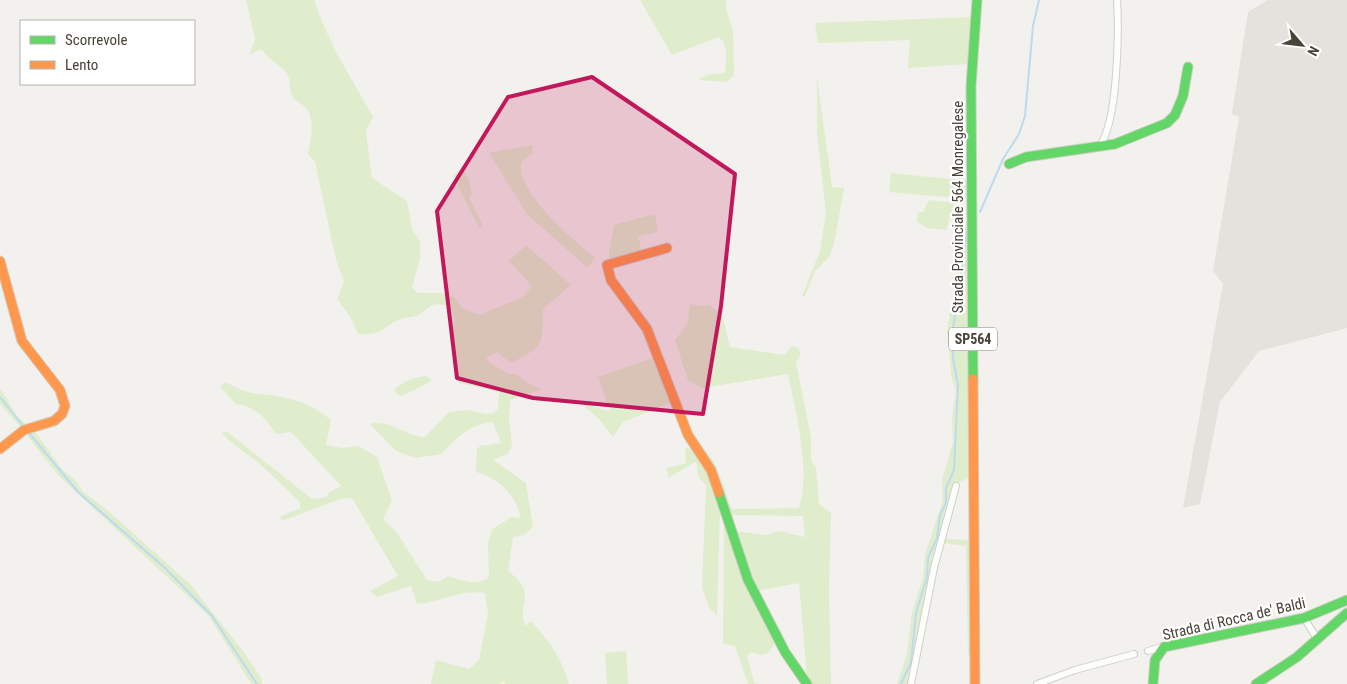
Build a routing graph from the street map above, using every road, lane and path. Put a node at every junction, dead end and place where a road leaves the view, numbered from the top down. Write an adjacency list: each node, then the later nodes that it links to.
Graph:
1 (977, 0): 19 (street, Strada Provinciale 564 Monregalese / SP564)
2 (1117, 0): 4 (street)
3 (1188, 66): 4 (street)
4 (1099, 147): 5 (street)
5 (1009, 164)
6 (666, 248): 17 (street)
7 (0, 260): 8 (street)
8 (0, 449)
9 (956, 486): 18 (street)
10 (1347, 600): 12 (street, Strada di Rocca de' Baldi)
11 (1347, 613): 13 (street)
12 (1304, 618): 13 (street); 14 (street, Strada di Rocca de' Baldi)
13 (1318, 640): 22 (street)
14 (1164, 647): 15 (street); 21 (street, Strada di Rocca de' Baldi)
15 (1148, 651)
16 (1134, 654): 20 (street)
17 (808, 684)
18 (911, 684)
19 (975, 684)
20 (1037, 684)
21 (1153, 684)
22 (1256, 684)

